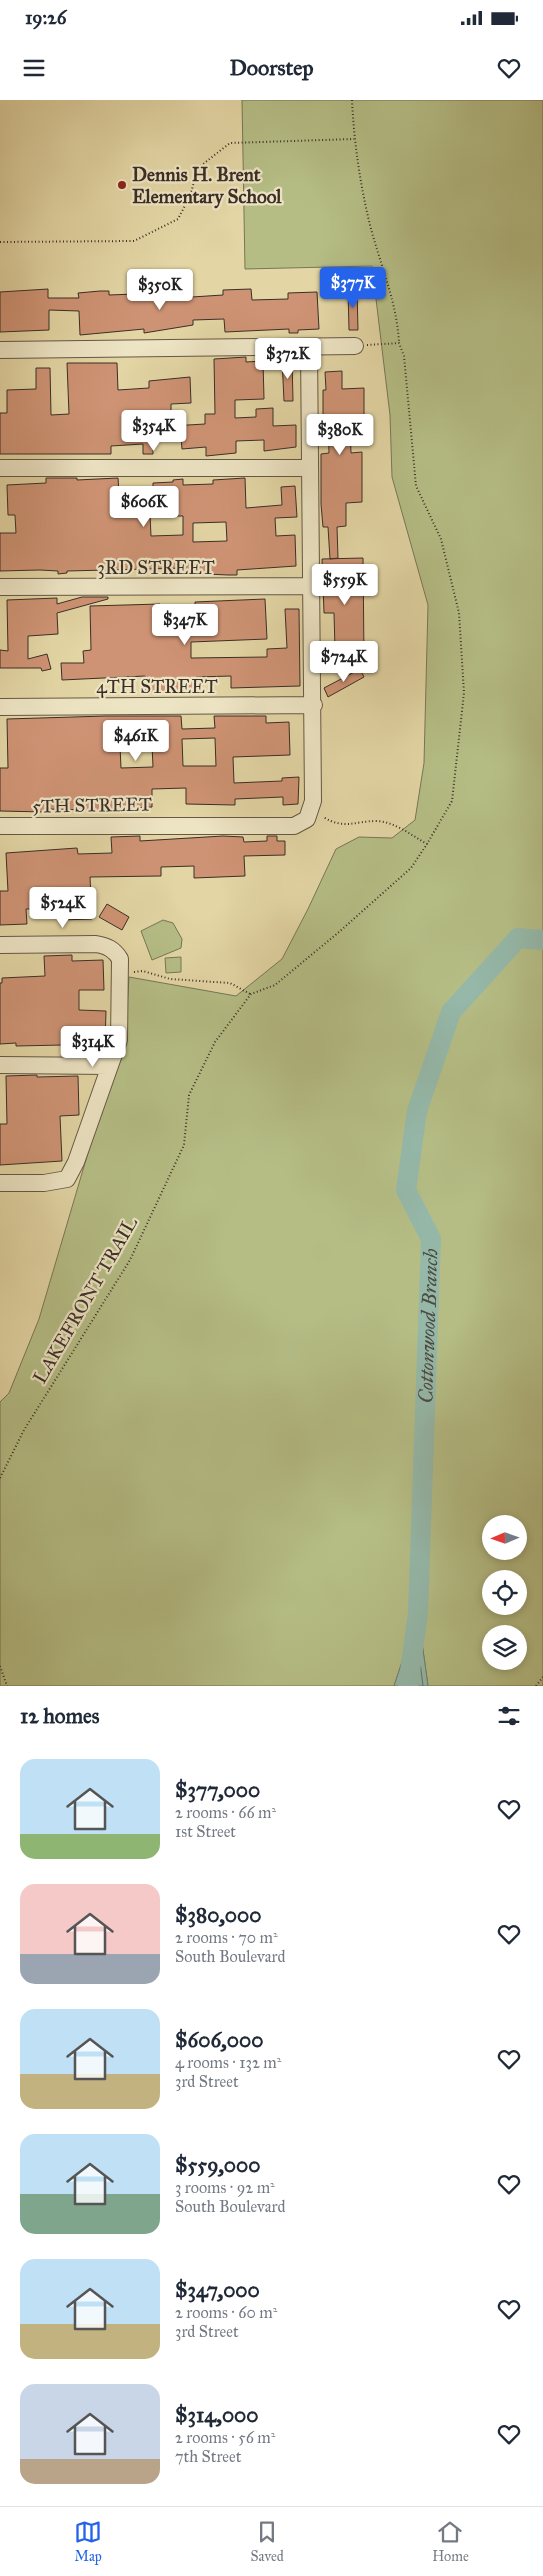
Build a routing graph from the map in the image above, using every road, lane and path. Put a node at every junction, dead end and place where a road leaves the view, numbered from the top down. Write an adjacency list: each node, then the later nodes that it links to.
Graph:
1 (352, 100): 2 (path)
2 (354, 139): 3 (path); 4 (path)
3 (0, 242)
4 (399, 343): 5 (path); 16 (path)
5 (355, 346): 6 (street)
6 (309, 347): 7 (street); 9 (street)
7 (0, 350)
8 (0, 468): 9 (street)
9 (309, 468): 10 (street)
10 (312, 586): 11 (street, 3RD STREET); 12 (street)
11 (0, 587)
12 (314, 705): 13 (street, 4TH STREET); 14 (street)
13 (0, 706)
14 (310, 810): 15 (street, 5TH STREET); 16 (path)
15 (0, 826)
16 (427, 844): 19 (path)
17 (0, 945): 18 (street)
18 (120, 973): 19 (path); 21 (street)
19 (251, 994): 23 (path, LAKEFRONT TRAIL)
20 (0, 1065): 21 (street)
21 (110, 1066): 22 (street)
22 (0, 1183)
23 (0, 1478)
24 (0, 1666): 26 (path)
25 (543, 1677): 27 (path)
26 (7, 1686)
27 (536, 1686)

